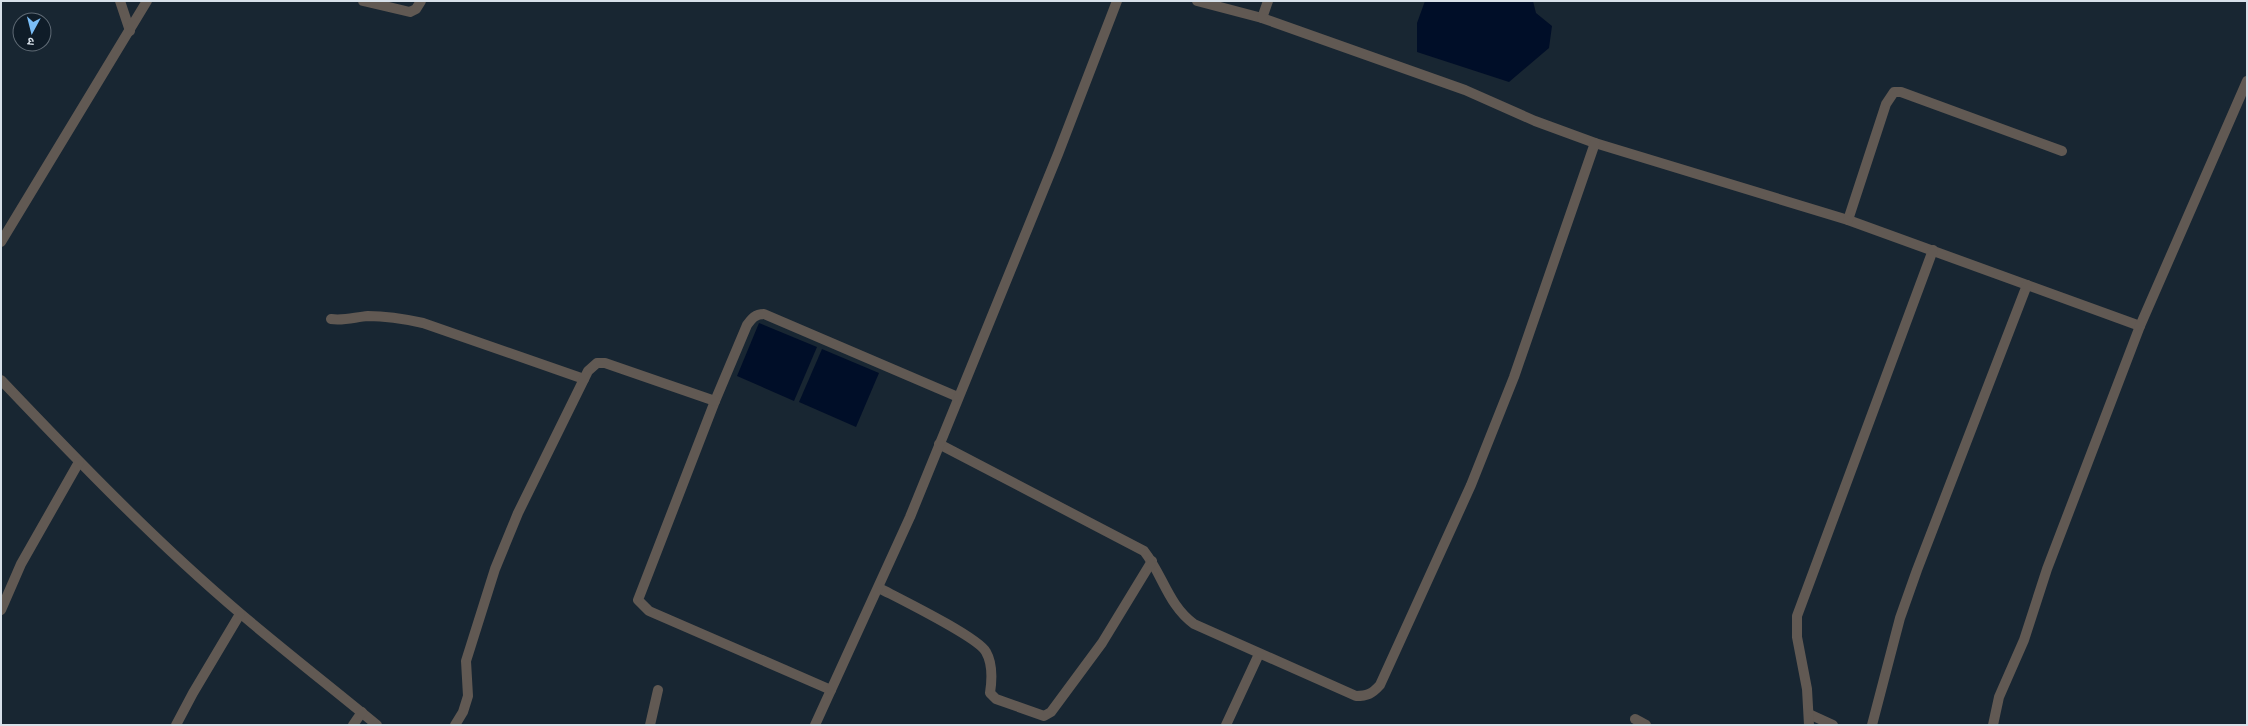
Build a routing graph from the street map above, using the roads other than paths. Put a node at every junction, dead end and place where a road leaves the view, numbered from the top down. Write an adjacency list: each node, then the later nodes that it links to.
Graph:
1 (120, 1): 9 (street)
2 (147, 1): 9 (street)
3 (363, 1): 4 (street)
4 (421, 1)
5 (1117, 1): 21 (street)
6 (1197, 1): 8 (street)
7 (1268, 1): 8 (street)
8 (1262, 18): 11 (street)
9 (130, 31): 14 (street)
10 (2247, 80): 18 (street)
11 (1595, 143): 13 (street); 29 (street)
12 (2062, 151): 13 (street)
13 (1848, 220): 15 (street)
14 (1, 242)
15 (1933, 250): 16 (street); 33 (street)
16 (2027, 284): 18 (street); 45 (street)
17 (331, 319): 19 (street)
18 (2140, 326): 46 (street)
19 (584, 379): 22 (street); 38 (street)
20 (1, 380): 24 (street)
21 (958, 396): 22 (street); 23 (street)
22 (715, 401): 31 (street)
23 (939, 444): 25 (street); 26 (street)
24 (79, 462): 27 (street); 28 (street)
25 (1152, 561): 26 (street); 29 (street)
26 (879, 588): 31 (street)
27 (1, 610)
28 (240, 614): 32 (street); 35 (street)
29 (1259, 654): 41 (street)
30 (658, 690): 39 (street)
31 (831, 690): 40 (street)
32 (362, 712): 36 (street); 37 (street)
33 (1809, 714): 43 (street); 44 (street)
34 (1635, 719): 42 (street)
35 (176, 725)
36 (353, 725)
37 (377, 725)
38 (455, 725)
39 (650, 725)
40 (815, 725)
41 (1226, 725)
42 (1646, 725)
43 (1809, 725)
44 (1833, 725)
45 (1872, 725)
46 (1993, 725)

